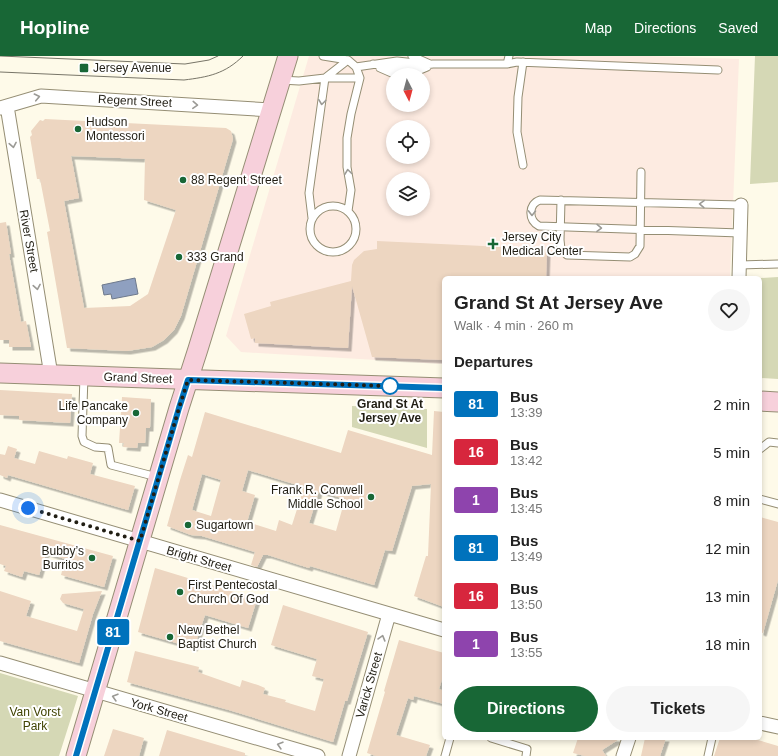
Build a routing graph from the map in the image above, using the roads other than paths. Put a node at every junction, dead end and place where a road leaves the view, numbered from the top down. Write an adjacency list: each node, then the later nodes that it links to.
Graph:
1 (288, 56): 17 (street)
2 (324, 56): 6 (lane)
3 (390, 56): 8 (lane)
4 (412, 56): 9 (lane)
5 (509, 56): 10 (lane)
6 (348, 60): 11 (lane); 15 (lane)
7 (523, 62): 10 (lane); 14 (lane); 20 (lane)
8 (373, 64): 9 (lane); 11 (lane); 13 (lane)
9 (432, 64): 10 (lane); 12 (lane)
10 (507, 64)
11 (356, 68): 16 (lane)
12 (423, 68)
13 (386, 70)
14 (718, 70)
15 (325, 78): 16 (lane); 17 (lane); 26 (lane, one-way to 26)
16 (360, 78): 25 (lane, one-way to 16)
17 (281, 80): 19 (street)
18 (3, 107): 19 (street, Regent Street, one-way to 19); 34 (street, River Street, one-way to 34)
19 (271, 110): 36 (street)
20 (523, 165)
21 (641, 172): 23 (lane)
22 (561, 200): 23 (lane); 27 (lane); 27 (lane, one-way to 27)
23 (640, 203): 24 (lane, one-way to 23); 28 (lane)
24 (741, 206): 29 (street)
25 (348, 211): 26 (lane); 26 (lane)
26 (312, 218)
27 (560, 227): 28 (lane, one-way to 28); 28 (lane)
28 (640, 229): 29 (lane)
29 (740, 233): 31 (street)
30 (778, 264): 31 (lane)
31 (740, 265): 32 (street)
32 (739, 276)
33 (0, 372): 34 (street, Grand Street)
34 (52, 375): 35 (street, Grand Street)
35 (84, 376): 36 (street, Grand Street); 42 (lane)
36 (188, 380): 37 (street, Grand Street); 42 (street)
37 (442, 388)
38 (762, 401): 39 (street)
39 (778, 402)
40 (778, 443): 41 (lane)
41 (762, 447)
42 (159, 477): 46 (street)
43 (0, 500): 46 (street, Bright Street)
44 (762, 500): 45 (lane)
45 (778, 504)
46 (140, 541): 47 (street, Bright Street); 50 (street)
47 (389, 614): 48 (street, Bright Street); 59 (street, Varick Street, one-way to 47)
48 (442, 629)
49 (0, 663): 50 (street, York Street)
50 (95, 691): 57 (street); 58 (street, York Street, one-way to 50)
51 (762, 723): 52 (street)
52 (778, 726)
53 (449, 740): 60 (lane)
54 (498, 740): 61 (lane)
55 (627, 740): 62 (street)
56 (712, 740): 63 (lane)
57 (76, 756)
58 (318, 756)
59 (349, 756)
60 (445, 756)
61 (526, 756)
62 (623, 756)
63 (708, 756)

